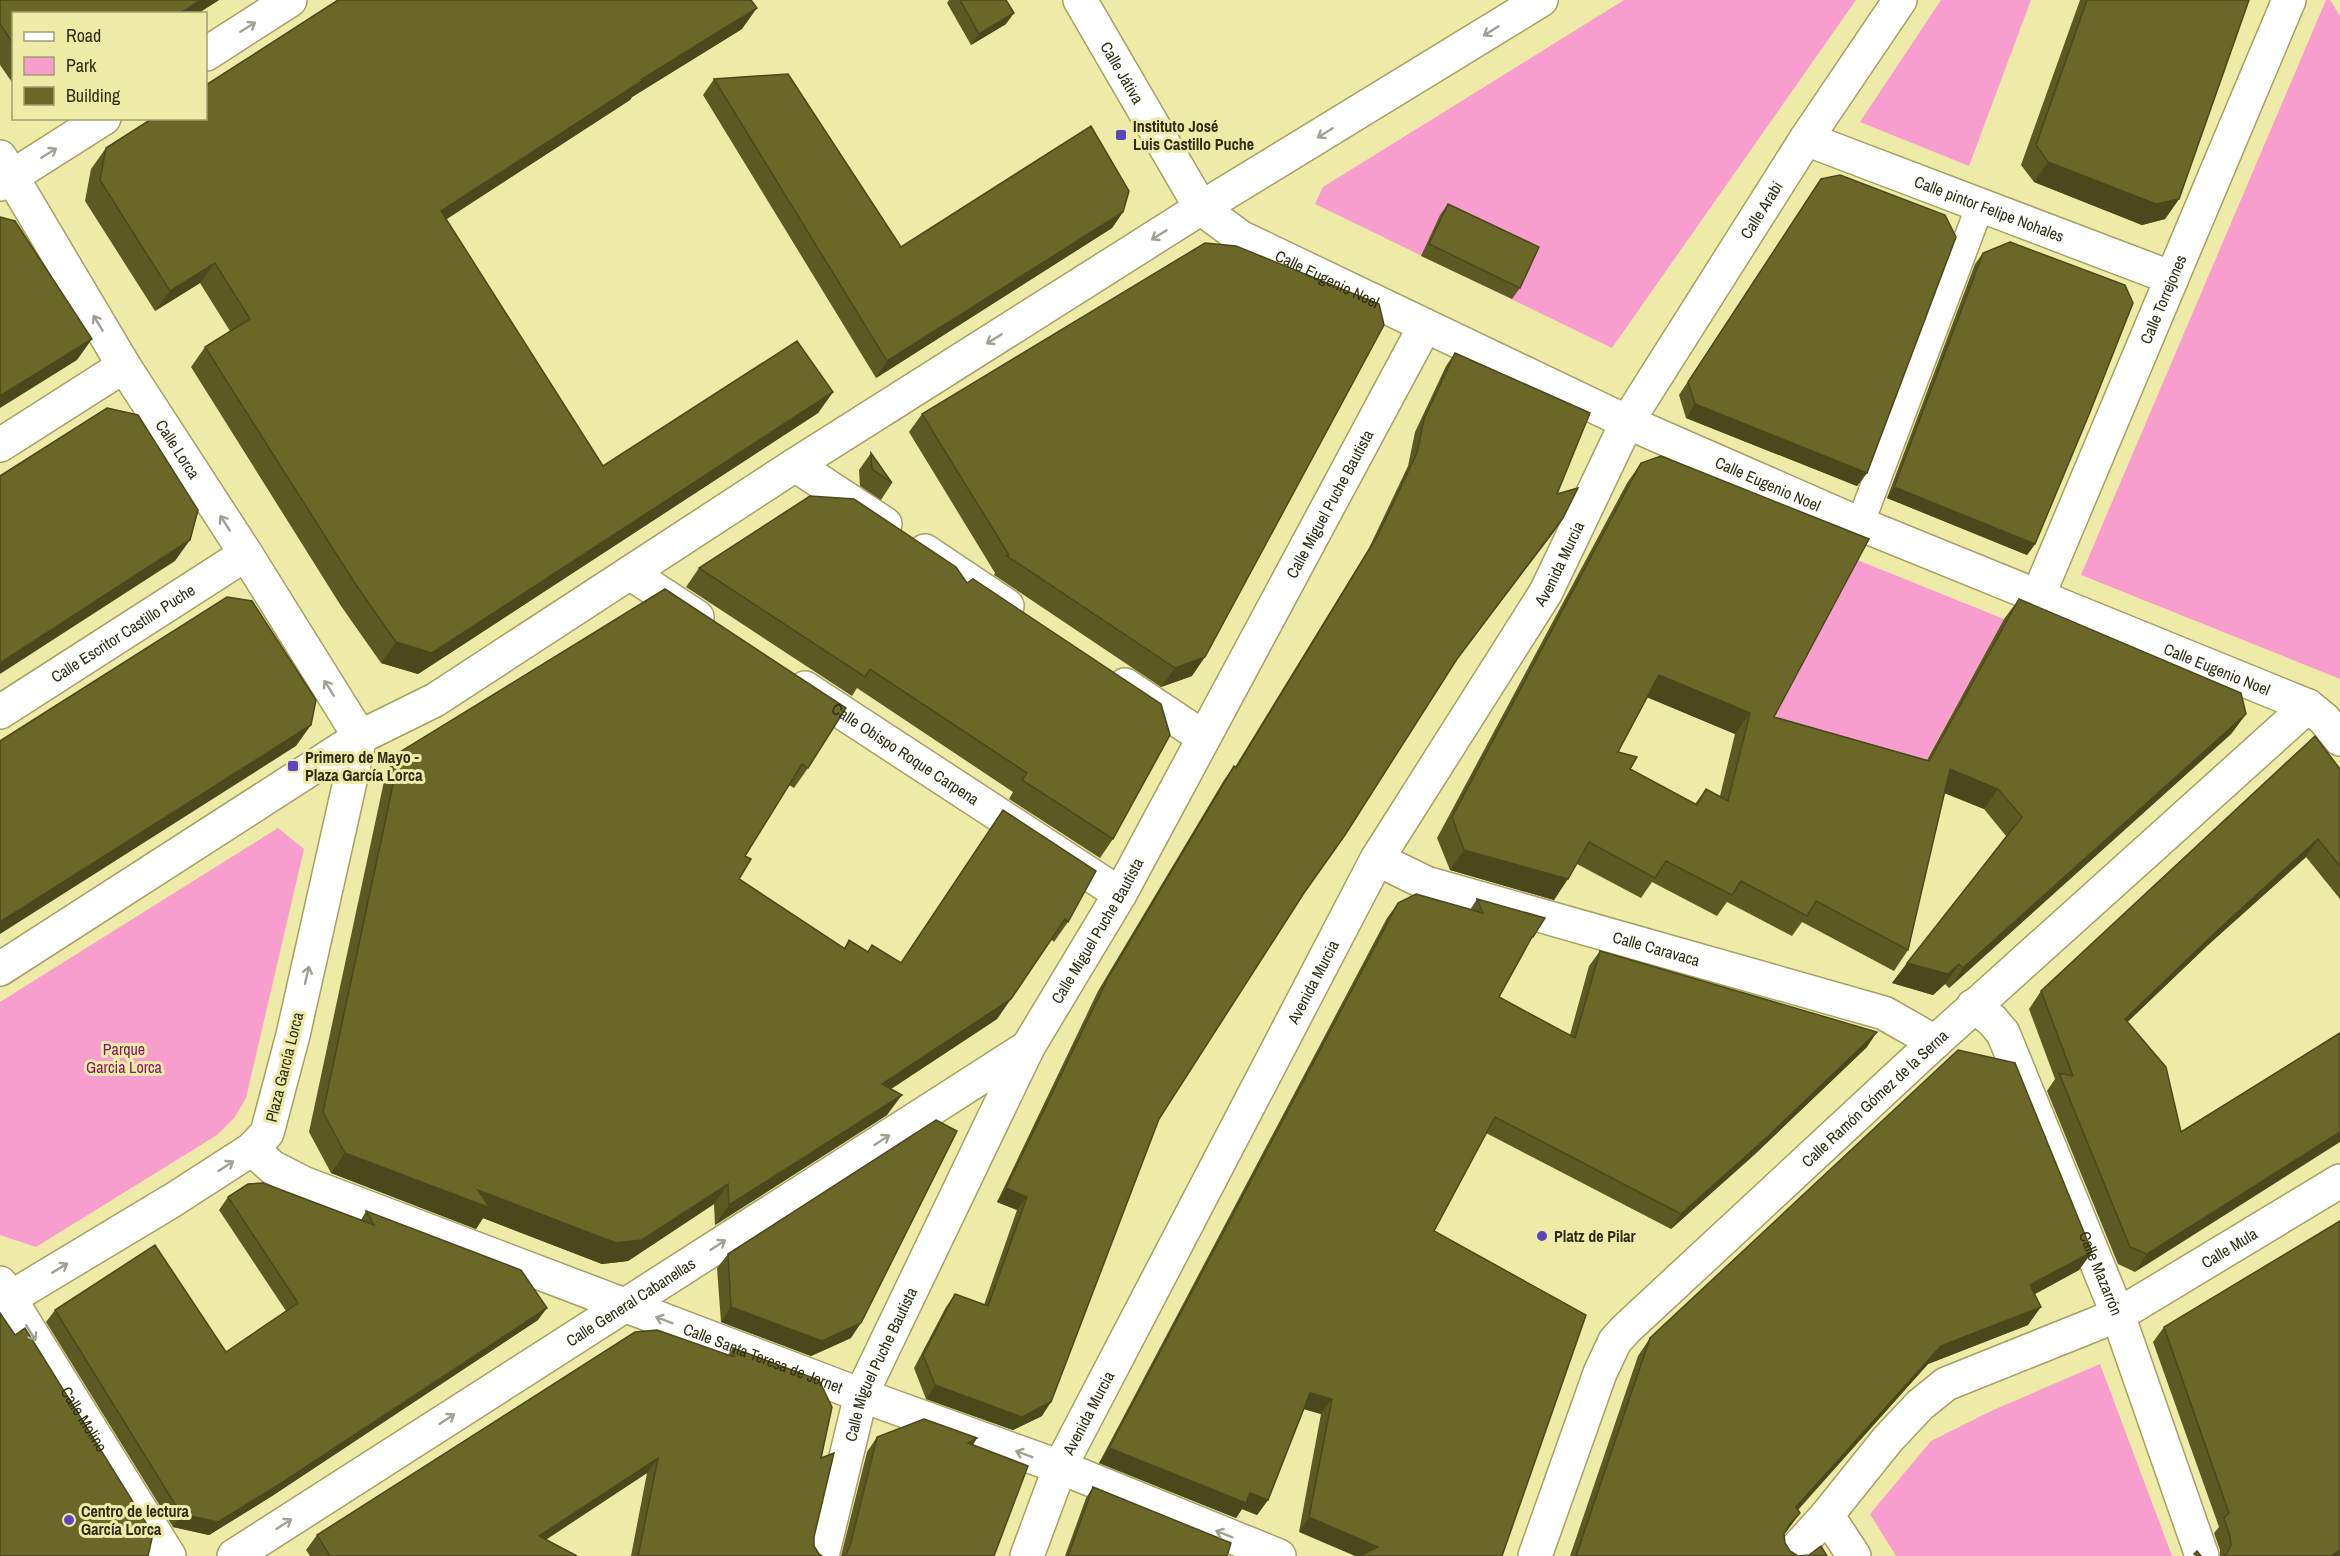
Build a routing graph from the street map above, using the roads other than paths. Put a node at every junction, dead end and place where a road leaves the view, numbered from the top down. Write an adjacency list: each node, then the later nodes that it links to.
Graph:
1 (290, 0): 6 (street, one-way to 1)
2 (1080, 0): 11 (street, Calle Játiva)
3 (1541, 0): 11 (street, one-way to 11)
4 (1900, 0): 8 (street, Calle Arabi)
5 (2289, 0): 12 (street, Calle Torrejones)
6 (207, 53)
7 (100, 120): 9 (street, one-way to 7)
8 (1806, 139): 10 (street, Calle pintor Felipe Nohales); 15 (street, Calle Arabi)
9 (4, 173): 14 (street, Calle Lorca, one-way to 9)
10 (1980, 206): 12 (street, Calle pintor Felipe Nohales); 18 (lane)
11 (1201, 208): 13 (street, Calle Eugenio Noel); 17 (street, one-way to 17)
12 (2172, 279): 21 (street, Calle Torrejones)
13 (1425, 326): 15 (street, Calle Eugenio Noel); 29 (street, Calle Miguel Puche Bautista)
14 (124, 366): 16 (street); 19 (street, Calle Lorca, one-way to 14)
15 (1627, 422): 18 (street, Calle Eugenio Noel); 31 (street, Avenida Murcia)
16 (0, 445)
17 (795, 465): 20 (street); 22 (street)
18 (1860, 524): 21 (street, Calle Eugenio Noel)
19 (246, 554): 27 (street, Calle Escritor Castillo Puche); 28 (street, Calle Lorca, one-way to 19)
20 (630, 573): 23 (street); 28 (street)
21 (2037, 596): 26 (street, Calle Eugenio Noel)
22 (1031, 622)
23 (720, 632)
24 (1100, 668): 29 (street)
25 (780, 672): 32 (street, Calle Obispo Roque Carpena)
26 (2308, 706): 30 (street, Calle Eugenio Noel); 34 (street, Calle Ramón Gómez de la Serna)
27 (0, 712)
28 (360, 737): 33 (street); 37 (street, Plaza García Lorca, one-way to 28)
29 (1203, 737): 32 (street, Calle Miguel Puche Bautista)
30 (2340, 739)
31 (1377, 859): 35 (street, Calle Caravaca); 43 (street, Avenida Murcia)
32 (1120, 894): 36 (street, Calle Miguel Puche Bautista)
33 (0, 969)
34 (1973, 1006): 35 (street, Calle Ramón Gómez de la Serna); 41 (street, Calle Mazarrón)
35 (1935, 1042): 50 (street, Calle Ramón Gómez de la Serna)
36 (1028, 1047): 40 (street, Calle General Cabanellas, one-way to 36); 42 (street, Calle Miguel Puche Bautista)
37 (252, 1149): 39 (street, Plaza García Lorca, one-way to 37); 40 (street, Calle Santa Teresa de Jornet)
38 (2340, 1181): 41 (street, Calle Mula)
39 (5, 1291): 46 (street, Calle Molino, one-way to 46)
40 (624, 1305): 42 (street, Calle Santa Teresa de Jornet, one-way to 40); 47 (street, Calle General Cabanellas, one-way to 40)
41 (2118, 1315): 44 (street, Calle Mula); 53 (street, Calle Mazarrón)
42 (861, 1395): 43 (street, Calle Santa Teresa de Jornet, one-way to 42); 48 (street, Calle Miguel Puche Bautista)
43 (1059, 1467): 45 (street, Calle Santa Teresa de Jornet, one-way to 43); 49 (street, Avenida Murcia)
44 (1827, 1515): 51 (street, Calle Mula); 52 (street)
45 (1271, 1555)
46 (169, 1556)
47 (234, 1556)
48 (822, 1556)
49 (1027, 1556)
50 (1535, 1556)
51 (1790, 1556)
52 (1854, 1556)
53 (2202, 1556)

